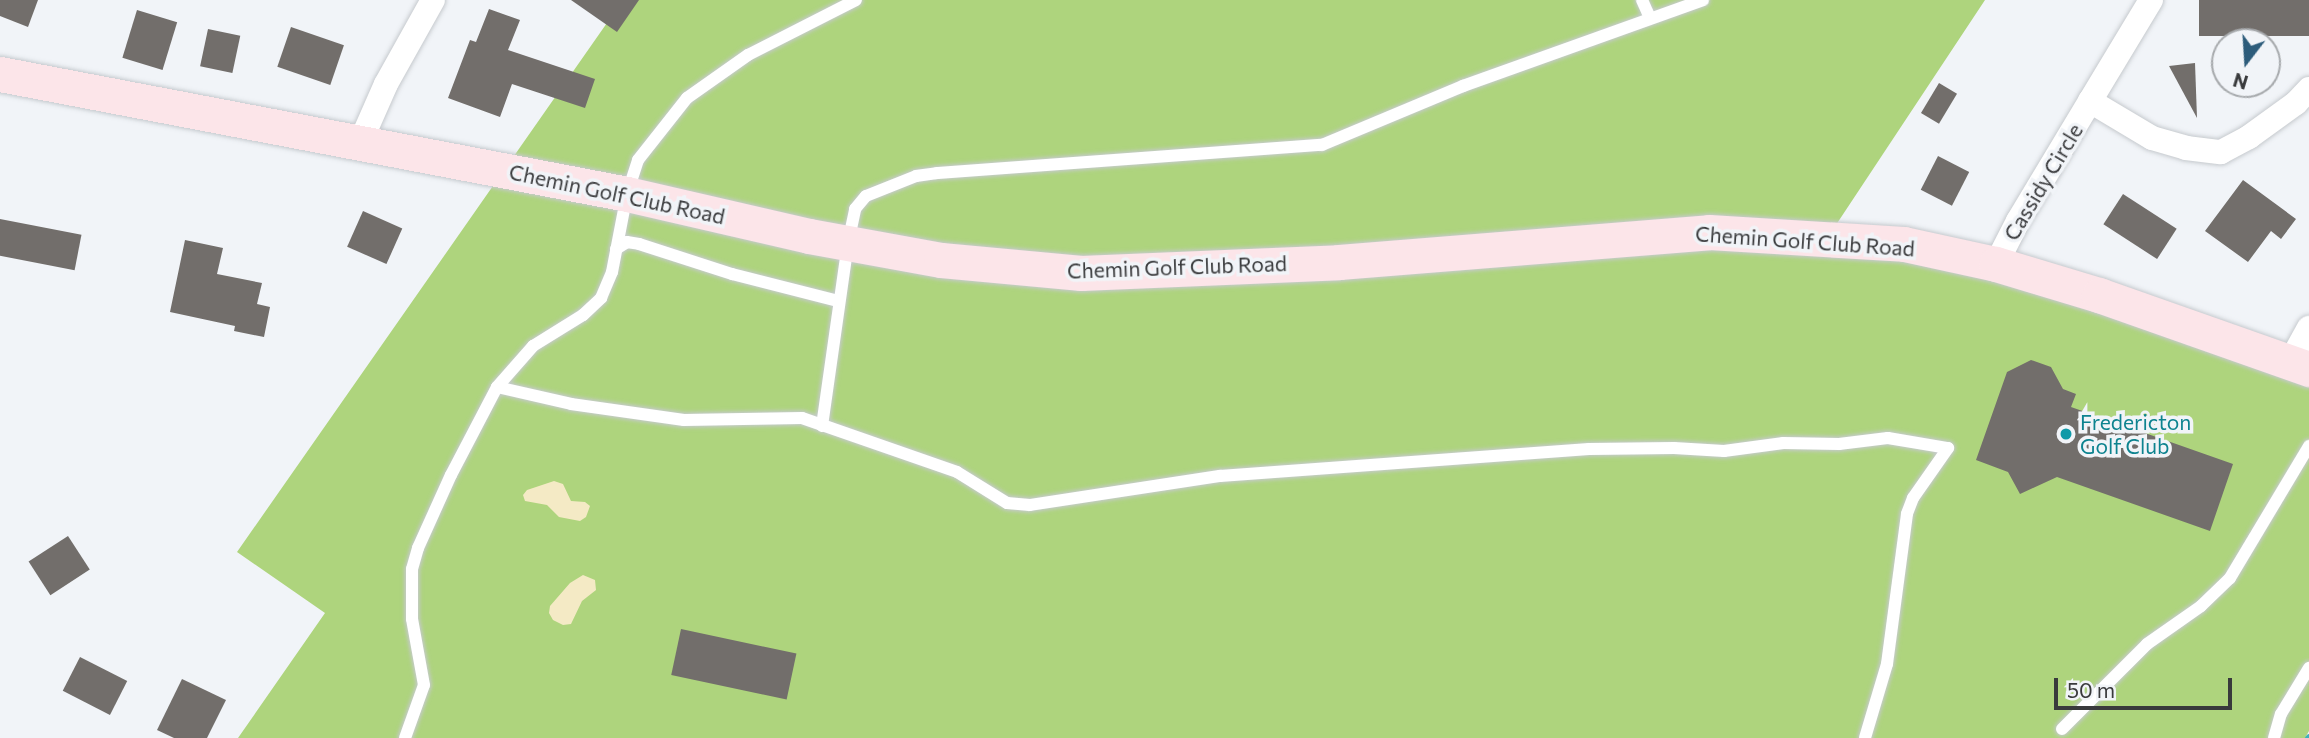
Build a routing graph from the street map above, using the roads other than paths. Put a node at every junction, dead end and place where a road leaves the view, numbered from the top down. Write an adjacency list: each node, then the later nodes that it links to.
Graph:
1 (433, 0): 10 (street)
2 (856, 0): 11 (lane)
3 (1642, 0): 6 (lane)
4 (1703, 0): 6 (lane)
5 (2151, 0): 9 (street, Cassidy Circle)
6 (1650, 18): 12 (lane)
7 (0, 74): 10 (street, Chemin Golf Club Road)
8 (2309, 89): 9 (street, Cassidy Circle)
9 (2090, 101): 14 (street, Cassidy Circle)
10 (360, 143): 11 (street, Chemin Golf Club Road)
11 (627, 194): 12 (street, Chemin Golf Club Road); 13 (lane)
12 (848, 243): 14 (street, Chemin Golf Club Road); 15 (lane)
13 (616, 249): 15 (lane); 18 (lane)
14 (1996, 264): 17 (street, Chemin Golf Club Road)
15 (838, 300): 19 (lane)
16 (2309, 328): 17 (street)
17 (2300, 366)
18 (497, 387): 19 (lane); 23 (lane)
19 (822, 426): 24 (lane)
20 (2309, 448): 22 (lane)
21 (2309, 668): 25 (lane)
22 (2062, 729)
23 (405, 738)
24 (1865, 738)
25 (2274, 738)

